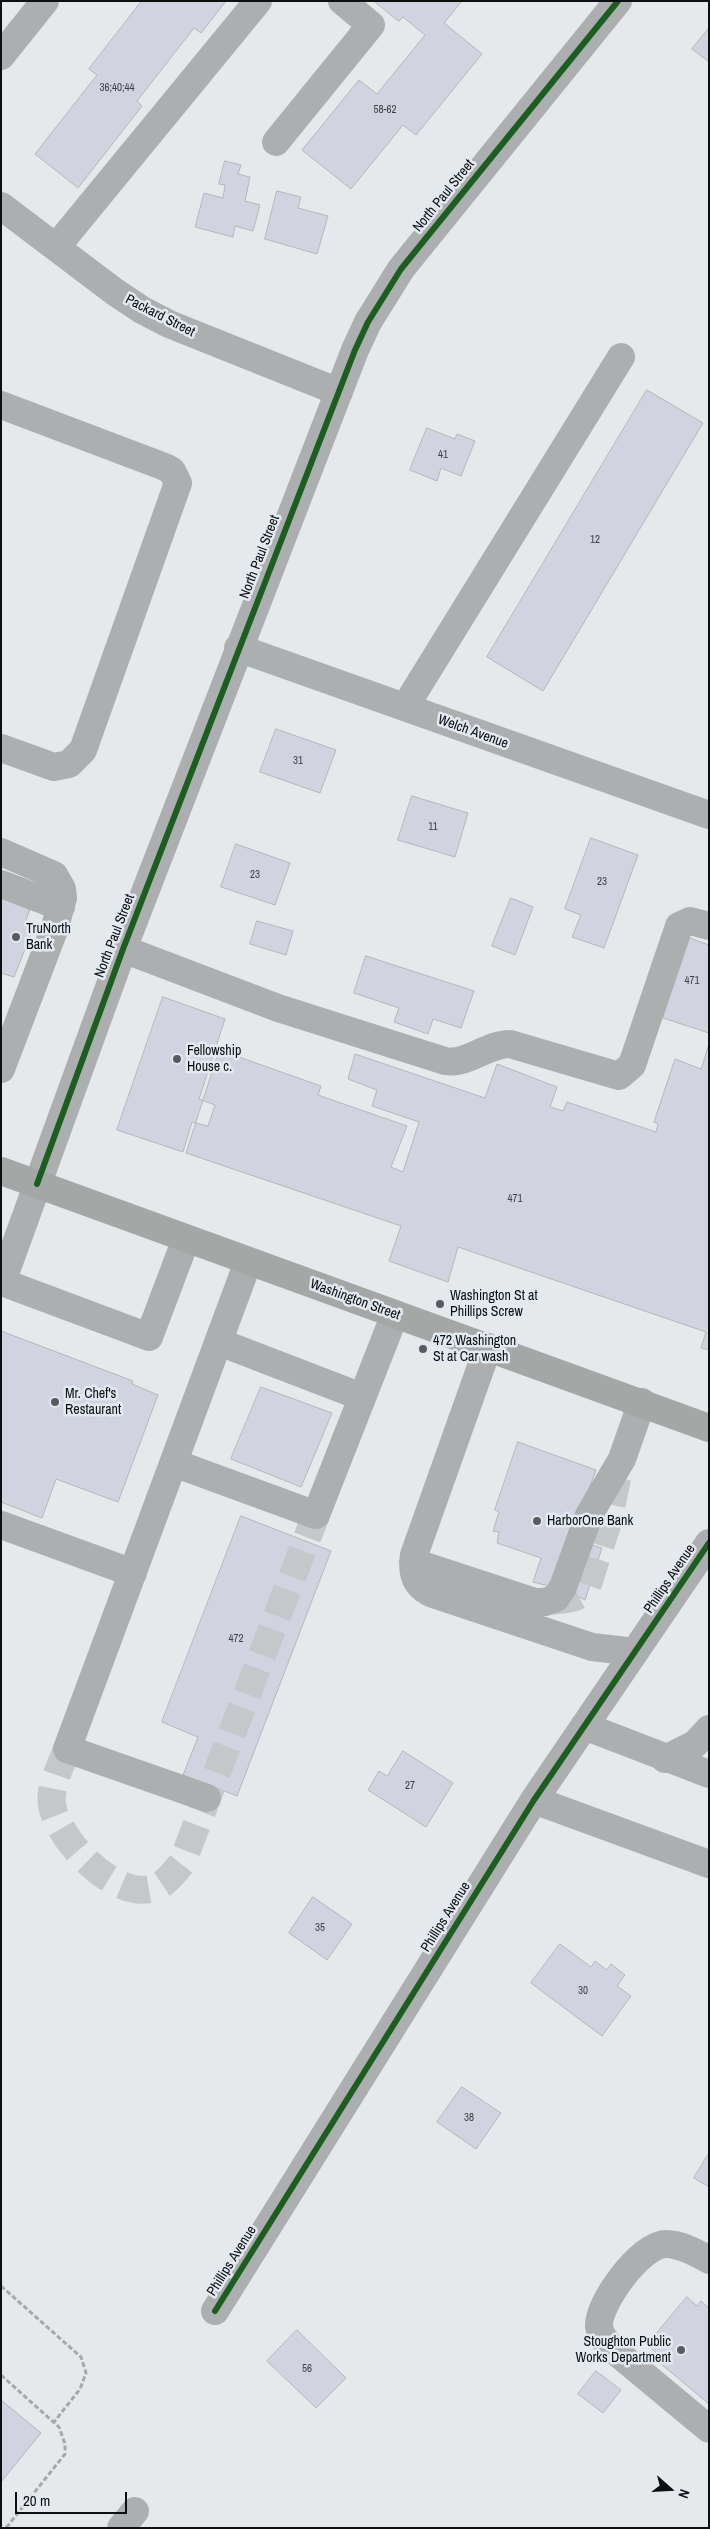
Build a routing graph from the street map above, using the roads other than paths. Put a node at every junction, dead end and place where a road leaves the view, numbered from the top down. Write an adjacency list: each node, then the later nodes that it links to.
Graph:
1 (258, 1): 8 (street)
2 (342, 1): 6 (street)
3 (36, 5): 5 (street)
4 (607, 5): 10 (street, North Paul Street)
5 (1, 56)
6 (276, 142)
7 (1, 206): 8 (street, Packard Street)
8 (57, 246): 10 (street, Packard Street)
9 (621, 357): 13 (street)
10 (338, 392): 12 (street, North Paul Street)
11 (1, 405): 14 (street)
12 (238, 648): 13 (street, Welch Avenue); 21 (street, North Paul Street)
13 (405, 708): 15 (street, Welch Avenue)
14 (1, 748)
15 (709, 815)
16 (1, 852): 19 (street)
17 (1, 866): 19 (street)
18 (1, 884): 19 (street)
19 (62, 898): 22 (street)
20 (709, 926): 21 (street)
21 (123, 949): 24 (street, North Paul Street)
22 (1, 1069)
23 (1, 1171): 24 (main road, Washington Street)
24 (36, 1184): 25 (main road, Washington Street); 25 (street, North Paul Street)
25 (186, 1239): 26 (main road, Washington Street)
26 (248, 1262): 27 (main road, Washington Street); 28 (street)
27 (395, 1314): 29 (main road, Washington Street); 30 (street)
28 (219, 1342): 30 (street); 33 (street)
29 (488, 1347): 31 (main road, Washington Street); 36 (street)
30 (362, 1397): 33 (street)
31 (642, 1402): 32 (main road, Washington Street); 36 (street)
32 (709, 1428)
33 (174, 1462): 37 (street)
34 (1, 1525): 37 (street)
35 (706, 1553): 38 (street, Phillips Avenue)
36 (413, 1562): 38 (street)
37 (133, 1573): 43 (street)
38 (635, 1652): 39 (street, Phillips Avenue)
39 (584, 1726): 41 (street); 44 (street, Phillips Avenue)
40 (707, 1740): 41 (street)
41 (665, 1759): 42 (street)
42 (709, 1774)
43 (207, 1798)
44 (534, 1800): 45 (street); 47 (street, Phillips Avenue)
45 (709, 1864)
46 (709, 2260): 48 (street)
47 (215, 2311)
48 (709, 2429)

